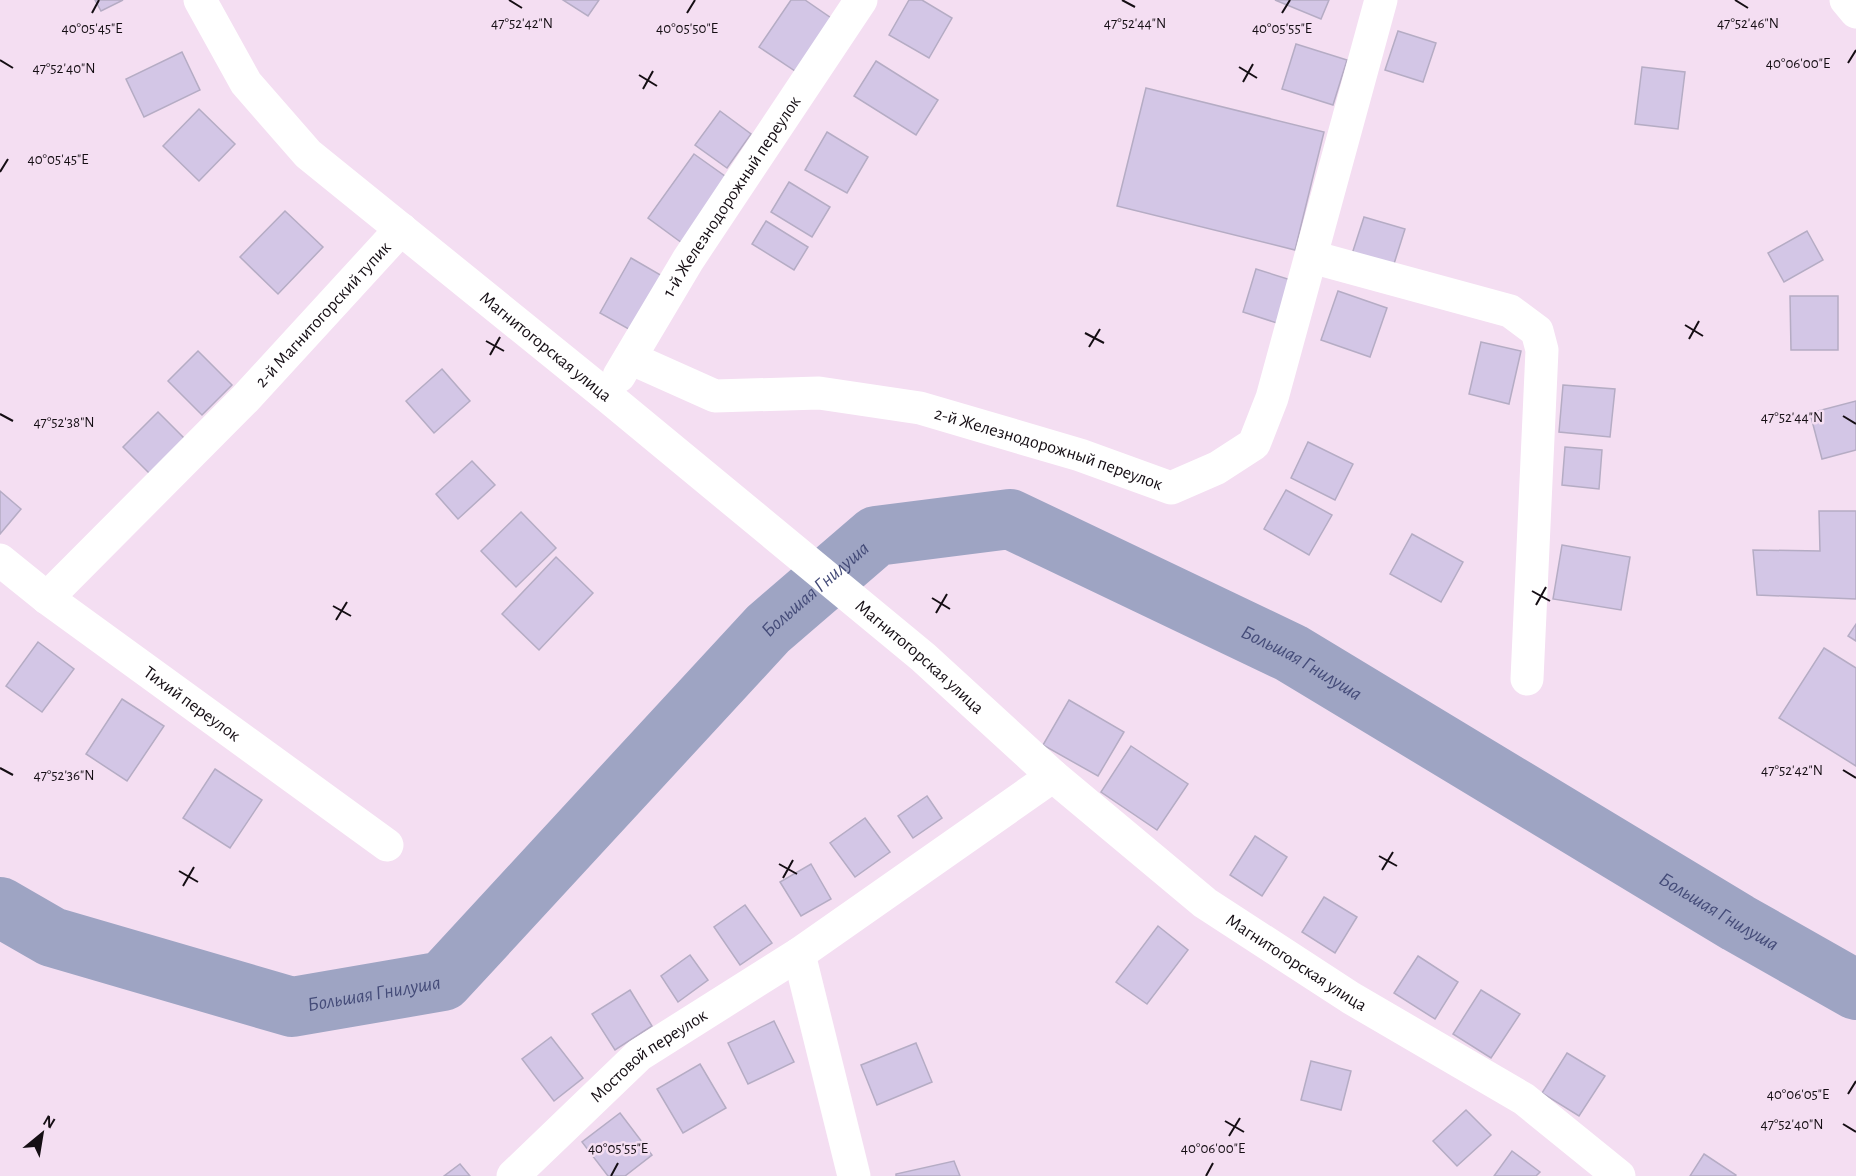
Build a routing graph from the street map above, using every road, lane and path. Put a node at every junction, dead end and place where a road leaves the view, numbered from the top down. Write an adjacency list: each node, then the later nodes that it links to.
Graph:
1 (200, 0): 6 (street, Магнитогорская улица)
2 (861, 0): 8 (street, 1-й Железнодорожный переулок)
3 (1381, 0): 7 (street, 2-й Железнодорожный переулок)
4 (1846, 0): 5 (street)
5 (1856, 12)
6 (401, 229): 9 (street, Магнитогорская улица); 11 (street, 2-й Магнитогорский тупик)
7 (1312, 257): 8 (street, 2-й Железнодорожный переулок); 12 (street)
8 (630, 358): 9 (street, 1-й Железнодорожный переулок)
9 (607, 396): 13 (street, Магнитогорская улица)
10 (0, 560): 11 (street, Тихий переулок)
11 (47, 598): 14 (street, Тихий переулок)
12 (1527, 679)
13 (1053, 776): 15 (street, Мостовой переулок); 18 (street, Магнитогорская улица)
14 (387, 845)
15 (799, 954): 16 (street, Мостовой переулок); 17 (street)
16 (513, 1176)
17 (854, 1176)
18 (1619, 1176)

